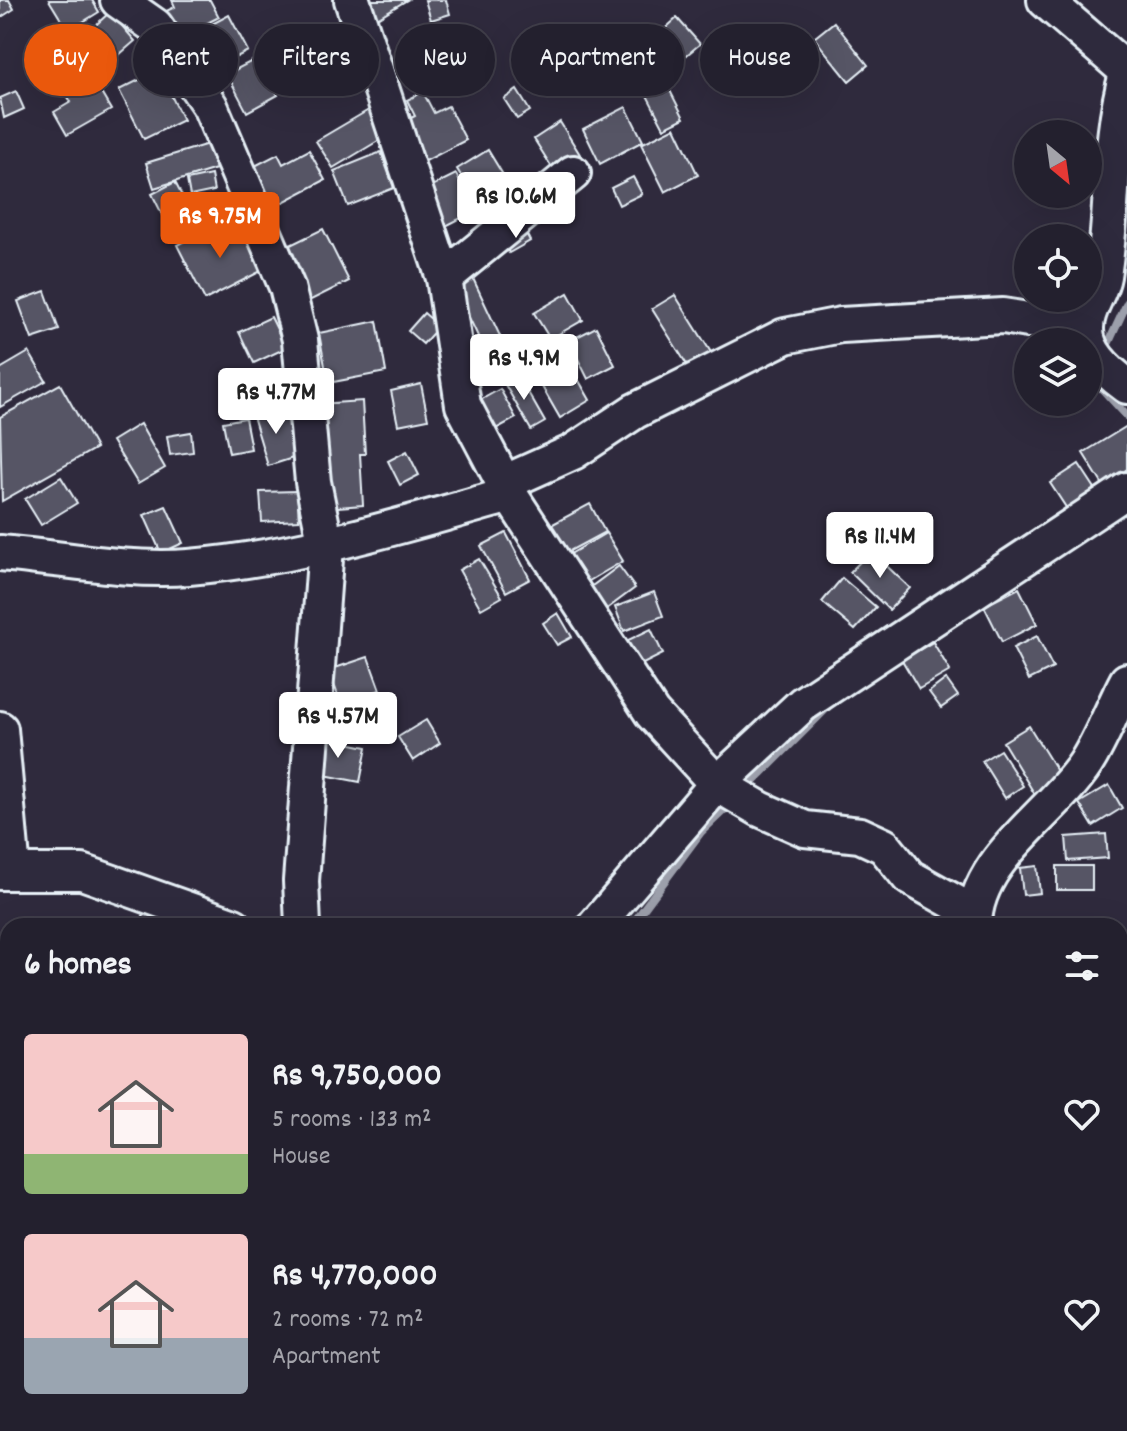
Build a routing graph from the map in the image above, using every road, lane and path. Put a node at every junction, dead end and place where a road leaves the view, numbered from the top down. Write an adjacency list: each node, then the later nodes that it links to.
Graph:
1 (118, 0): 13 (street)
2 (352, 0): 6 (street)
3 (1045, 0): 4 (street)
4 (1127, 73): 8 (street)
5 (573, 173): 6 (street)
6 (444, 278): 11 (street)
7 (1079, 328): 11 (street)
8 (1085, 328)
9 (1102, 363): 10 (street)
10 (1127, 386)
11 (507, 489): 13 (street); 17 (street)
12 (1127, 490): 17 (street)
13 (326, 546): 14 (street); 20 (street)
14 (0, 553)
15 (1127, 681): 23 (street)
16 (0, 729): 18 (street)
17 (717, 784): 21 (street); 22 (street)
18 (6, 872): 19 (street)
19 (211, 918)
20 (303, 918)
21 (602, 918)
22 (972, 918)
23 (974, 918)

